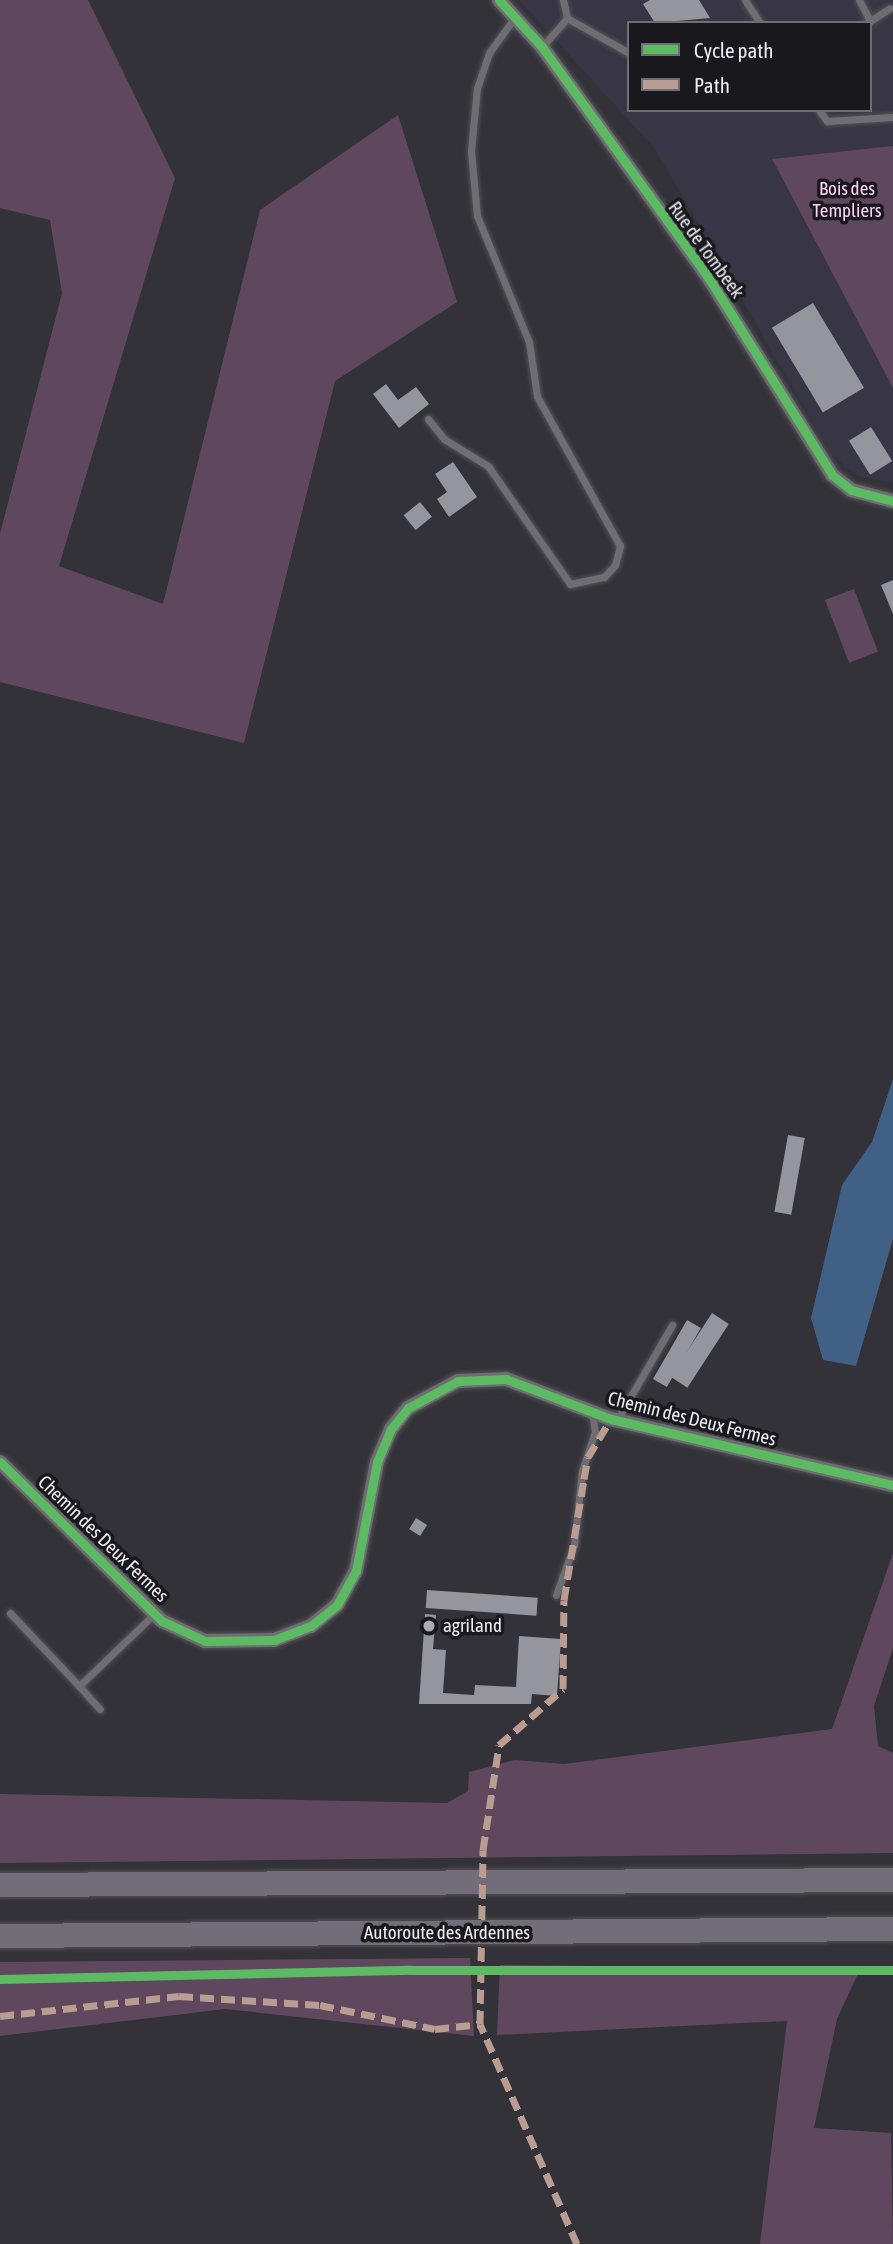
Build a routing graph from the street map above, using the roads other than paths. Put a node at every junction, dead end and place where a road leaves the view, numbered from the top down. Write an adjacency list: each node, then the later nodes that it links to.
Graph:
1 (499, 0): 6 (street, Rue de Tombeek)
2 (563, 0): 7 (lane)
3 (745, 0): 8 (lane)
4 (859, 0): 9 (lane)
5 (890, 8): 10 (lane)
6 (515, 18): 11 (street, Rue de Tombeek); 15 (lane)
7 (568, 18): 11 (lane); 12 (lane)
8 (759, 21)
9 (869, 21)
10 (870, 21)
11 (542, 47): 16 (street, Rue de Tombeek)
12 (627, 52)
13 (820, 112): 14 (lane)
14 (893, 117)
15 (428, 419)
16 (893, 501)
17 (672, 1325): 19 (lane)
18 (592, 1412): 19 (street, Chemin des Deux Fermes); 22 (lane); 24 (street, Chemin des Deux Fermes)
19 (617, 1421): 21 (street, Chemin des Deux Fermes)
20 (0, 1462): 24 (street, Chemin des Deux Fermes)
21 (893, 1485)
22 (556, 1595)
23 (10, 1613): 25 (lane)
24 (155, 1613): 25 (lane)
25 (79, 1686): 26 (lane)
26 (100, 1709)
27 (893, 1880): 28 (highway)
28 (0, 1885)
29 (893, 1929): 30 (highway, Autoroute des Ardennes)
30 (0, 1936)

